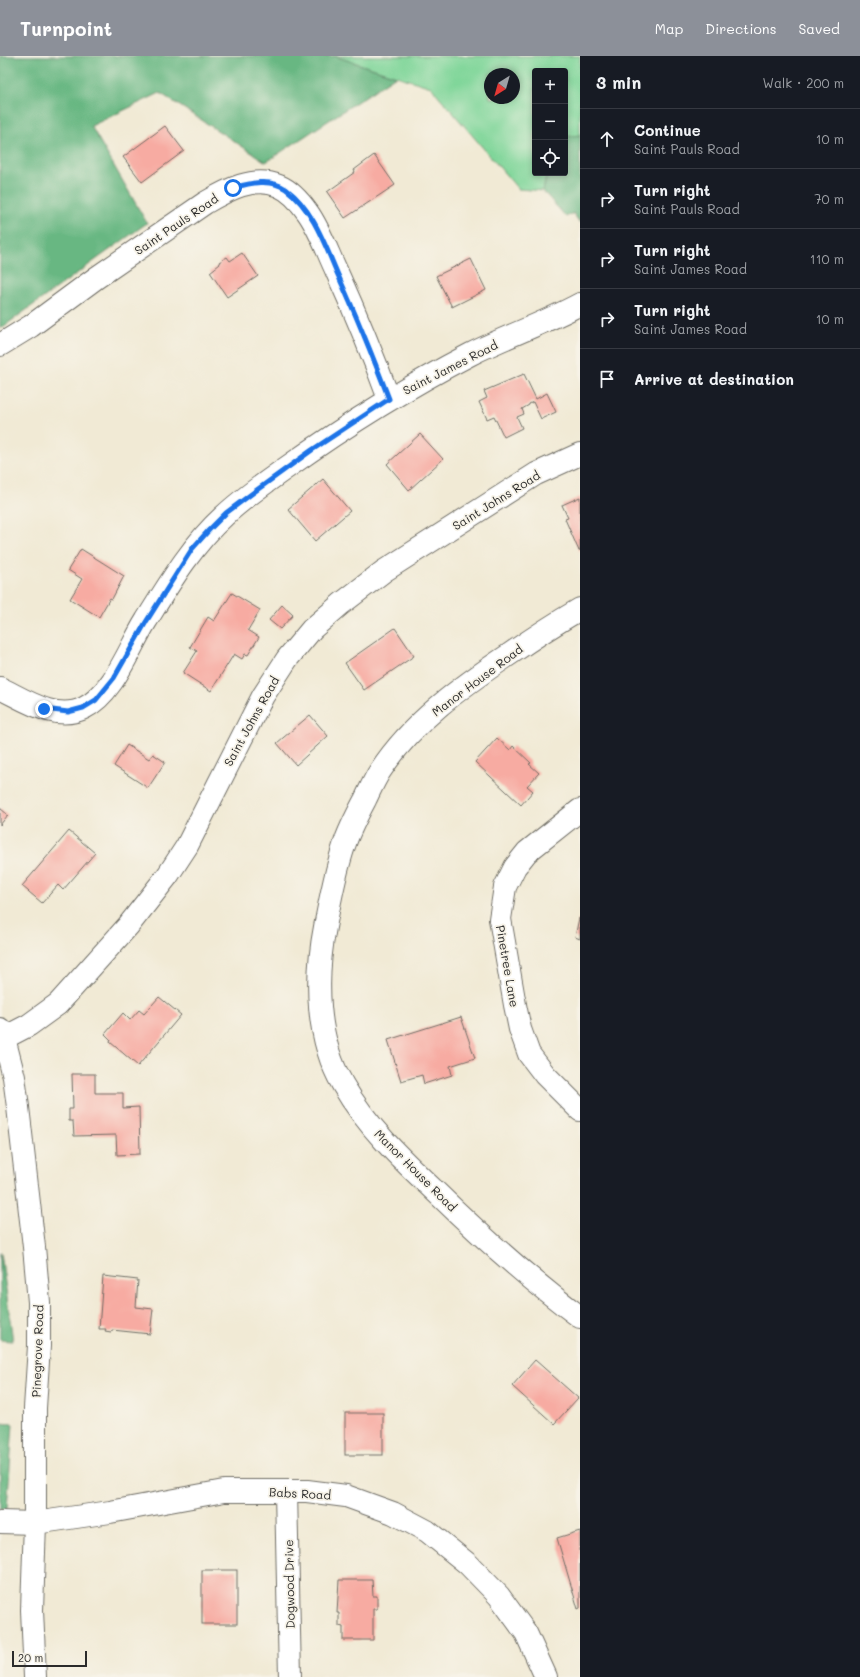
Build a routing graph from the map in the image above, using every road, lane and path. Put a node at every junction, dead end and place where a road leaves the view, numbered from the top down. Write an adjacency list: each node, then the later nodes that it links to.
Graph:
1 (580, 304): 3 (street, Saint James Road)
2 (0, 345): 3 (street, Saint Pauls Road)
3 (389, 399): 6 (street, Saint James Road)
4 (580, 454): 8 (street, Saint Johns Road)
5 (580, 609): 10 (street, Manor House Road)
6 (0, 688)
7 (580, 810): 9 (street, Pinetree Lane)
8 (2, 1034): 13 (street, Pinegrove Road)
9 (580, 1110)
10 (580, 1317)
11 (286, 1491): 13 (street, Babs Road); 15 (street, Dogwood Drive); 16 (street, Babs Road)
12 (0, 1522): 13 (street, Babs Road)
13 (35, 1523): 14 (street, Pinegrove Road)
14 (35, 1677)
15 (290, 1677)
16 (546, 1677)

